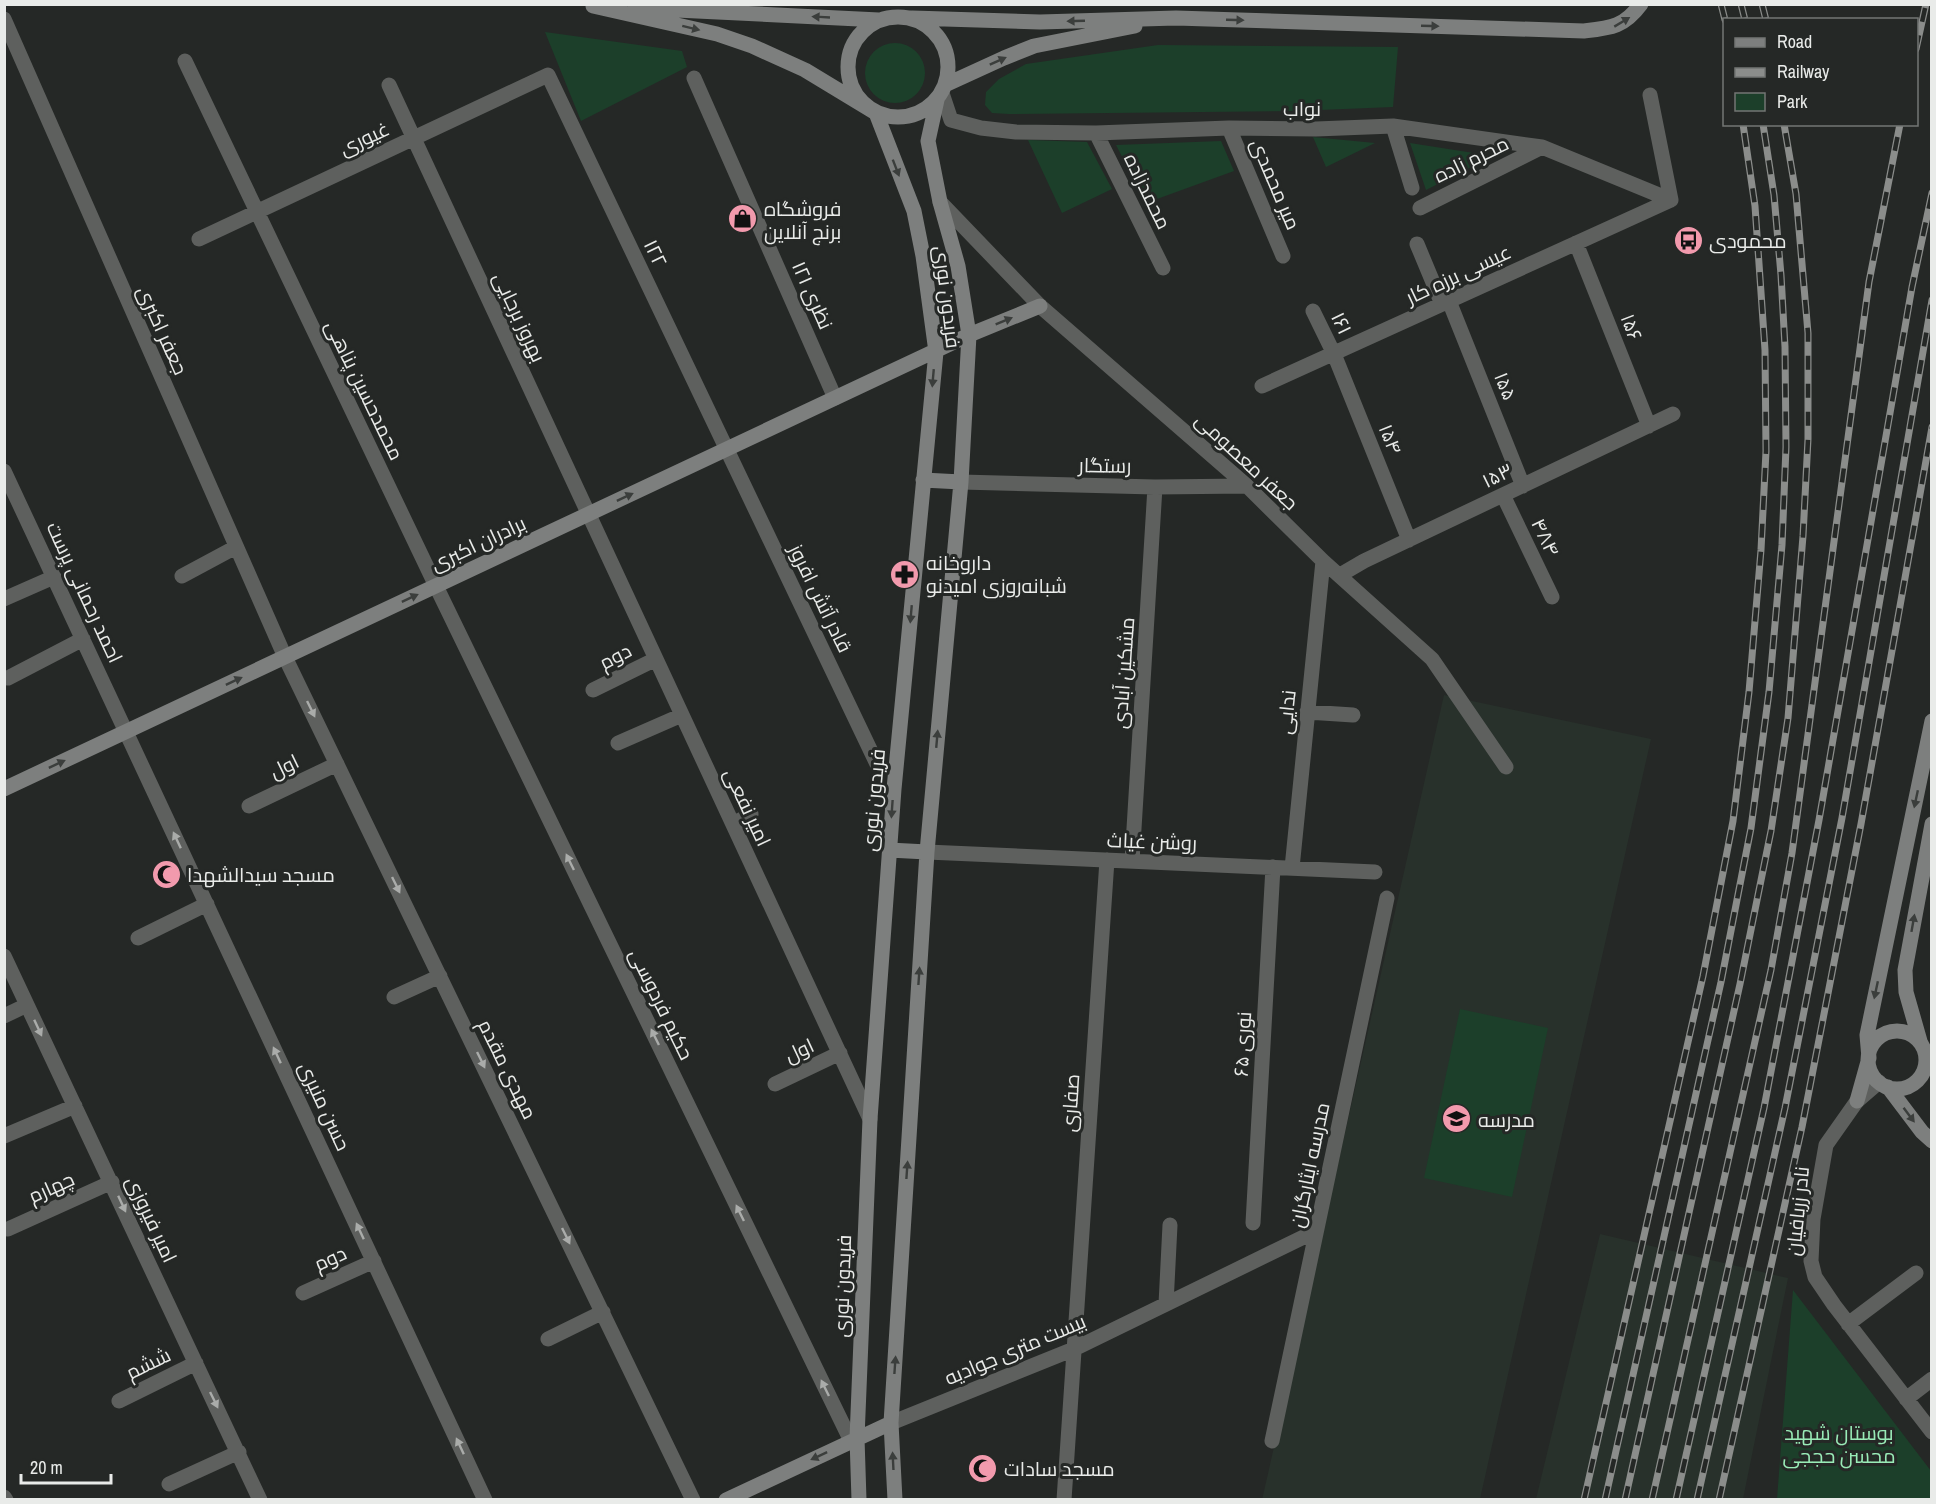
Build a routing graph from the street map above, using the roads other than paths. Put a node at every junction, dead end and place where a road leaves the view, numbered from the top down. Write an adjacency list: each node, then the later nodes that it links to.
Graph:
1 (1641, 4): 3 (street, one-way to 1)
2 (587, 5): 6 (street, one-way to 2); 13 (street, one-way to 13)
3 (1178, 11): 4 (street, one-way to 4); 11 (street, one-way to 3)
4 (912, 18): 6 (street); 11 (street)
5 (4, 19): 50 (street, جعفر اکبری)
6 (879, 20): 13 (street)
7 (185, 62): 23 (street, محمدحسین پناهی)
8 (548, 75): 17 (street, غیوری); 39 (street, ۱۲۲)
9 (694, 78): 36 (street, نظری ۱۲۱)
10 (389, 85): 17 (street, بهروز برجایی)
11 (941, 93): 13 (street); 16 (street, نواب); 21 (street, فریدون نوری)
12 (1650, 94): 20 (street)
13 (876, 113): 33 (street, فریدون نوری, one-way to 33)
14 (1393, 126): 15 (street, نواب); 18 (street, نواب); 19 (street)
15 (1230, 128): 16 (street, نواب); 27 (street, میر محمدی)
16 (1096, 133): 28 (street, محمدزاده)
17 (413, 139): 23 (street, غیوری); 48 (street, بهروز برجایی)
18 (1542, 147): 20 (street, نواب); 22 (street, محرم زاده)
19 (1412, 188)
20 (1671, 200): 25 (street, عیسی برزه کار)
21 (940, 202): 30 (street, جعفر معصومی); 32 (street, فریدون نوری)
22 (1420, 208)
23 (257, 212): 24 (street, غیوری); 55 (street, محمدحسین پناهی)
24 (199, 239)
25 (1576, 243): 29 (street, عیسی برزه کار); 38 (street, ۱۵۶)
26 (1417, 244): 29 (street, ۱۵۵)
27 (1284, 256)
28 (1163, 268)
29 (1446, 303): 34 (street, عیسی برزه کار); 44 (street, ۱۵۵)
30 (1040, 306): 32 (street, برادران اکبری, one-way to 30); 43 (street, جعفر معصومی)
31 (1313, 311): 34 (street, ۱۶۱)
32 (969, 335): 33 (street, برادران اکبری); 42 (street, فریدون نوری)
33 (936, 352): 36 (street, برادران اکبری); 41 (street, فریدون نوری, one-way to 41)
34 (1334, 354): 35 (street, عیسی برزه کار); 49 (street, ۱۵۴)
35 (1262, 386)
36 (835, 398): 39 (street, برادران اکبری)
37 (1673, 414): 38 (street, ۱۵۳)
38 (1648, 426): 44 (street, ۱۵۳)
39 (726, 449): 48 (street, برادران اکبری, one-way to 39); 70 (street, قادر آتش افروز)
40 (4, 471): 46 (street, احمد رحمانی پرست)
41 (923, 480): 42 (street); 77 (street, فریدون نوری, one-way to 77)
42 (961, 482): 45 (street, رستگار); 78 (street, فریدون نوری, one-way to 42)
43 (1247, 486): 45 (street, رستگار); 51 (street, جعفر معصومی)
44 (1523, 486): 47 (street, ۱۵۳)
45 (1155, 487): 80 (street, مشکین آبادی)
46 (9, 491): 54 (street, احمد رحمانی پرست)
47 (1503, 495): 49 (street, ۱۵۳); 56 (street, ۴۸۴)
48 (588, 514): 55 (street, برادران اکبری); 60 (street, امیر نفعی)
49 (1409, 540): 52 (street, ۱۵۳)
50 (236, 548): 53 (street); 59 (street, جعفر اکبری)
51 (1323, 561): 52 (street, جعفر معصومی); 63 (street, ندایی)
52 (1340, 575): 71 (street, جعفر معصومی)
53 (182, 576)
54 (54, 577): 57 (street); 58 (street, احمد رحمانی پرست)
55 (436, 586): 59 (street, برادران اکبری, one-way to 55); 122 (street, حکیم فردوسی, one-way to 55)
56 (1552, 597)
57 (4, 599)
58 (83, 639): 61 (street); 67 (street, احمد رحمانی پرست)
59 (285, 657): 67 (street, برادران اکبری, one-way to 59); 69 (street, مهدی مقدم, one-way to 69)
60 (656, 659): 62 (street, دوم); 64 (street, امیر نفعی)
61 (8, 678)
62 (593, 690)
63 (1307, 712): 65 (street); 82 (street, ندایی)
64 (682, 715): 68 (street); 75 (street, امیر نفعی)
65 (1353, 715)
66 (1932, 721): 95 (street, one-way to 95)
67 (127, 731): 72 (street, برادران اکبری, one-way to 67); 85 (street, حسن منیری, one-way to 67)
68 (618, 743)
69 (337, 764): 73 (street, اول); 88 (street, مهدی مقدم, one-way to 88)
70 (877, 765)
71 (1506, 767)
72 (4, 789)
73 (249, 806)
74 (751, 814): 75 (street)
75 (733, 824): 93 (street, امیر نفعی)
76 (1932, 824): 92 (street, one-way to 76)
77 (890, 850): 78 (street); 100 (street, فریدون نوری)
78 (927, 852): 79 (street, روشن غیاث); 120 (street, فریدون نوری, one-way to 78)
79 (1107, 860): 80 (street, روشن غیاث); 115 (street, صفاری)
80 (1132, 861): 81 (street, روشن غیاث)
81 (1273, 867): 82 (street, روشن غیاث); 104 (street, نوری ۶۵)
82 (1292, 868): 83 (street, روشن غیاث)
83 (1375, 872)
84 (1387, 898): 107 (street, مدرسه ایثارگران)
85 (207, 904): 86 (street); 108 (street, حسن منیری, one-way to 85)
86 (138, 938)
87 (4, 956): 90 (street, امیر فیروزی)
88 (440, 976): 89 (street); 112 (street, مهدی مقدم, one-way to 112)
89 (394, 997)
90 (27, 1005): 91 (street); 99 (street, امیر فیروزی, one-way to 99)
91 (4, 1016)
92 (1920, 1041): 94 (street); 95 (street)
93 (840, 1053): 96 (street, اول); 100 (street, امیر نفعی)
94 (1929, 1056): 97 (street)
95 (1869, 1058): 97 (street); 98 (street)
96 (775, 1084)
97 (1883, 1085): 98 (street, نادر زربافیان); 102 (street, one-way to 102)
98 (1857, 1101): 113 (street, نادر زربافیان)
99 (75, 1106): 101 (street); 103 (street, امیر فیروزی)
100 (870, 1119): 122 (street, فریدون نوری)
101 (4, 1136)
102 (1932, 1141)
103 (112, 1182): 106 (street, چهارم); 116 (street, امیر فیروزی, one-way to 116)
104 (1253, 1223)
105 (1170, 1225): 111 (street)
106 (8, 1229)
107 (1316, 1231): 111 (street, بیست متری جوادیه); 123 (street, مدرسه ایثارگران)
108 (375, 1261): 110 (street, دوم); 127 (street, حسن منیری, one-way to 108)
109 (1916, 1273): 113 (street)
110 (303, 1293)
111 (1166, 1304): 115 (street, بیست متری جوادیه)
112 (603, 1312): 114 (street); 128 (street, مهدی مقدم)
113 (1848, 1324): 118 (street, نادر زربافیان)
114 (548, 1339)
115 (1074, 1349): 120 (street, بیست متری جوادیه); 132 (street, صفاری)
116 (196, 1363): 119 (street, ششم); 124 (street, امیر فیروزی, one-way to 124)
117 (1932, 1378): 118 (street)
118 (1906, 1399): 121 (street, نادر زربافیان)
119 (119, 1401)
120 (891, 1423): 122 (street, بیست متری جوادیه); 131 (street, فریدون نوری, one-way to 120)
121 (1932, 1432)
122 (854, 1439): 129 (street, بیست متری جوادیه, one-way to 129); 130 (street, فریدون نوری)
123 (1272, 1442)
124 (239, 1452): 125 (street); 126 (street, امیر فیروزی)
125 (169, 1484)
126 (260, 1500)
127 (485, 1500)
128 (693, 1500)
129 (726, 1500)
130 (859, 1500)
131 (895, 1500)
132 (1064, 1500)

